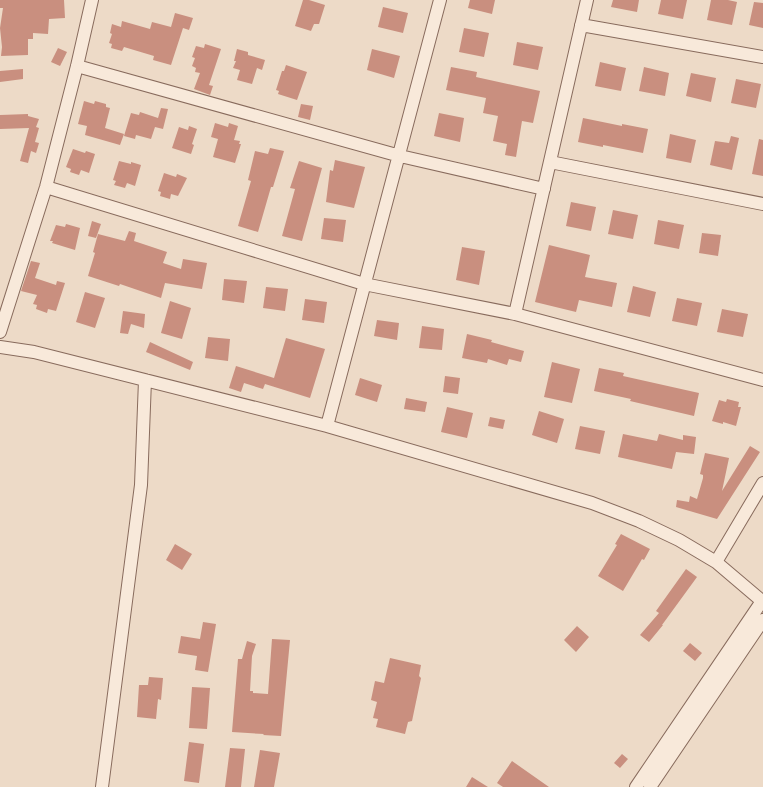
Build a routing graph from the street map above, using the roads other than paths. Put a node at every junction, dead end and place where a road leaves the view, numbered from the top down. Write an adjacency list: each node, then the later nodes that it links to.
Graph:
1 (92, 0): 6 (street)
2 (440, 0): 7 (street)
3 (587, 0): 4 (street)
4 (581, 25): 5 (street); 8 (street)
5 (763, 57)
6 (77, 66): 7 (street); 9 (street)
7 (400, 156): 10 (street); 12 (street)
8 (550, 162): 10 (street); 11 (street)
9 (46, 187): 12 (street); 14 (street)
10 (544, 189): 13 (street)
11 (763, 204)
12 (364, 284): 13 (street); 18 (street)
13 (515, 314): 17 (street)
14 (0, 332)
15 (0, 347): 16 (street)
16 (145, 380): 18 (street); 23 (street)
17 (763, 380)
18 (327, 426): 20 (street)
19 (763, 483): 20 (street)
20 (716, 562): 21 (street)
21 (762, 601): 24 (street)
22 (763, 620): 25 (street)
23 (102, 787)
24 (636, 787)
25 (650, 787)

